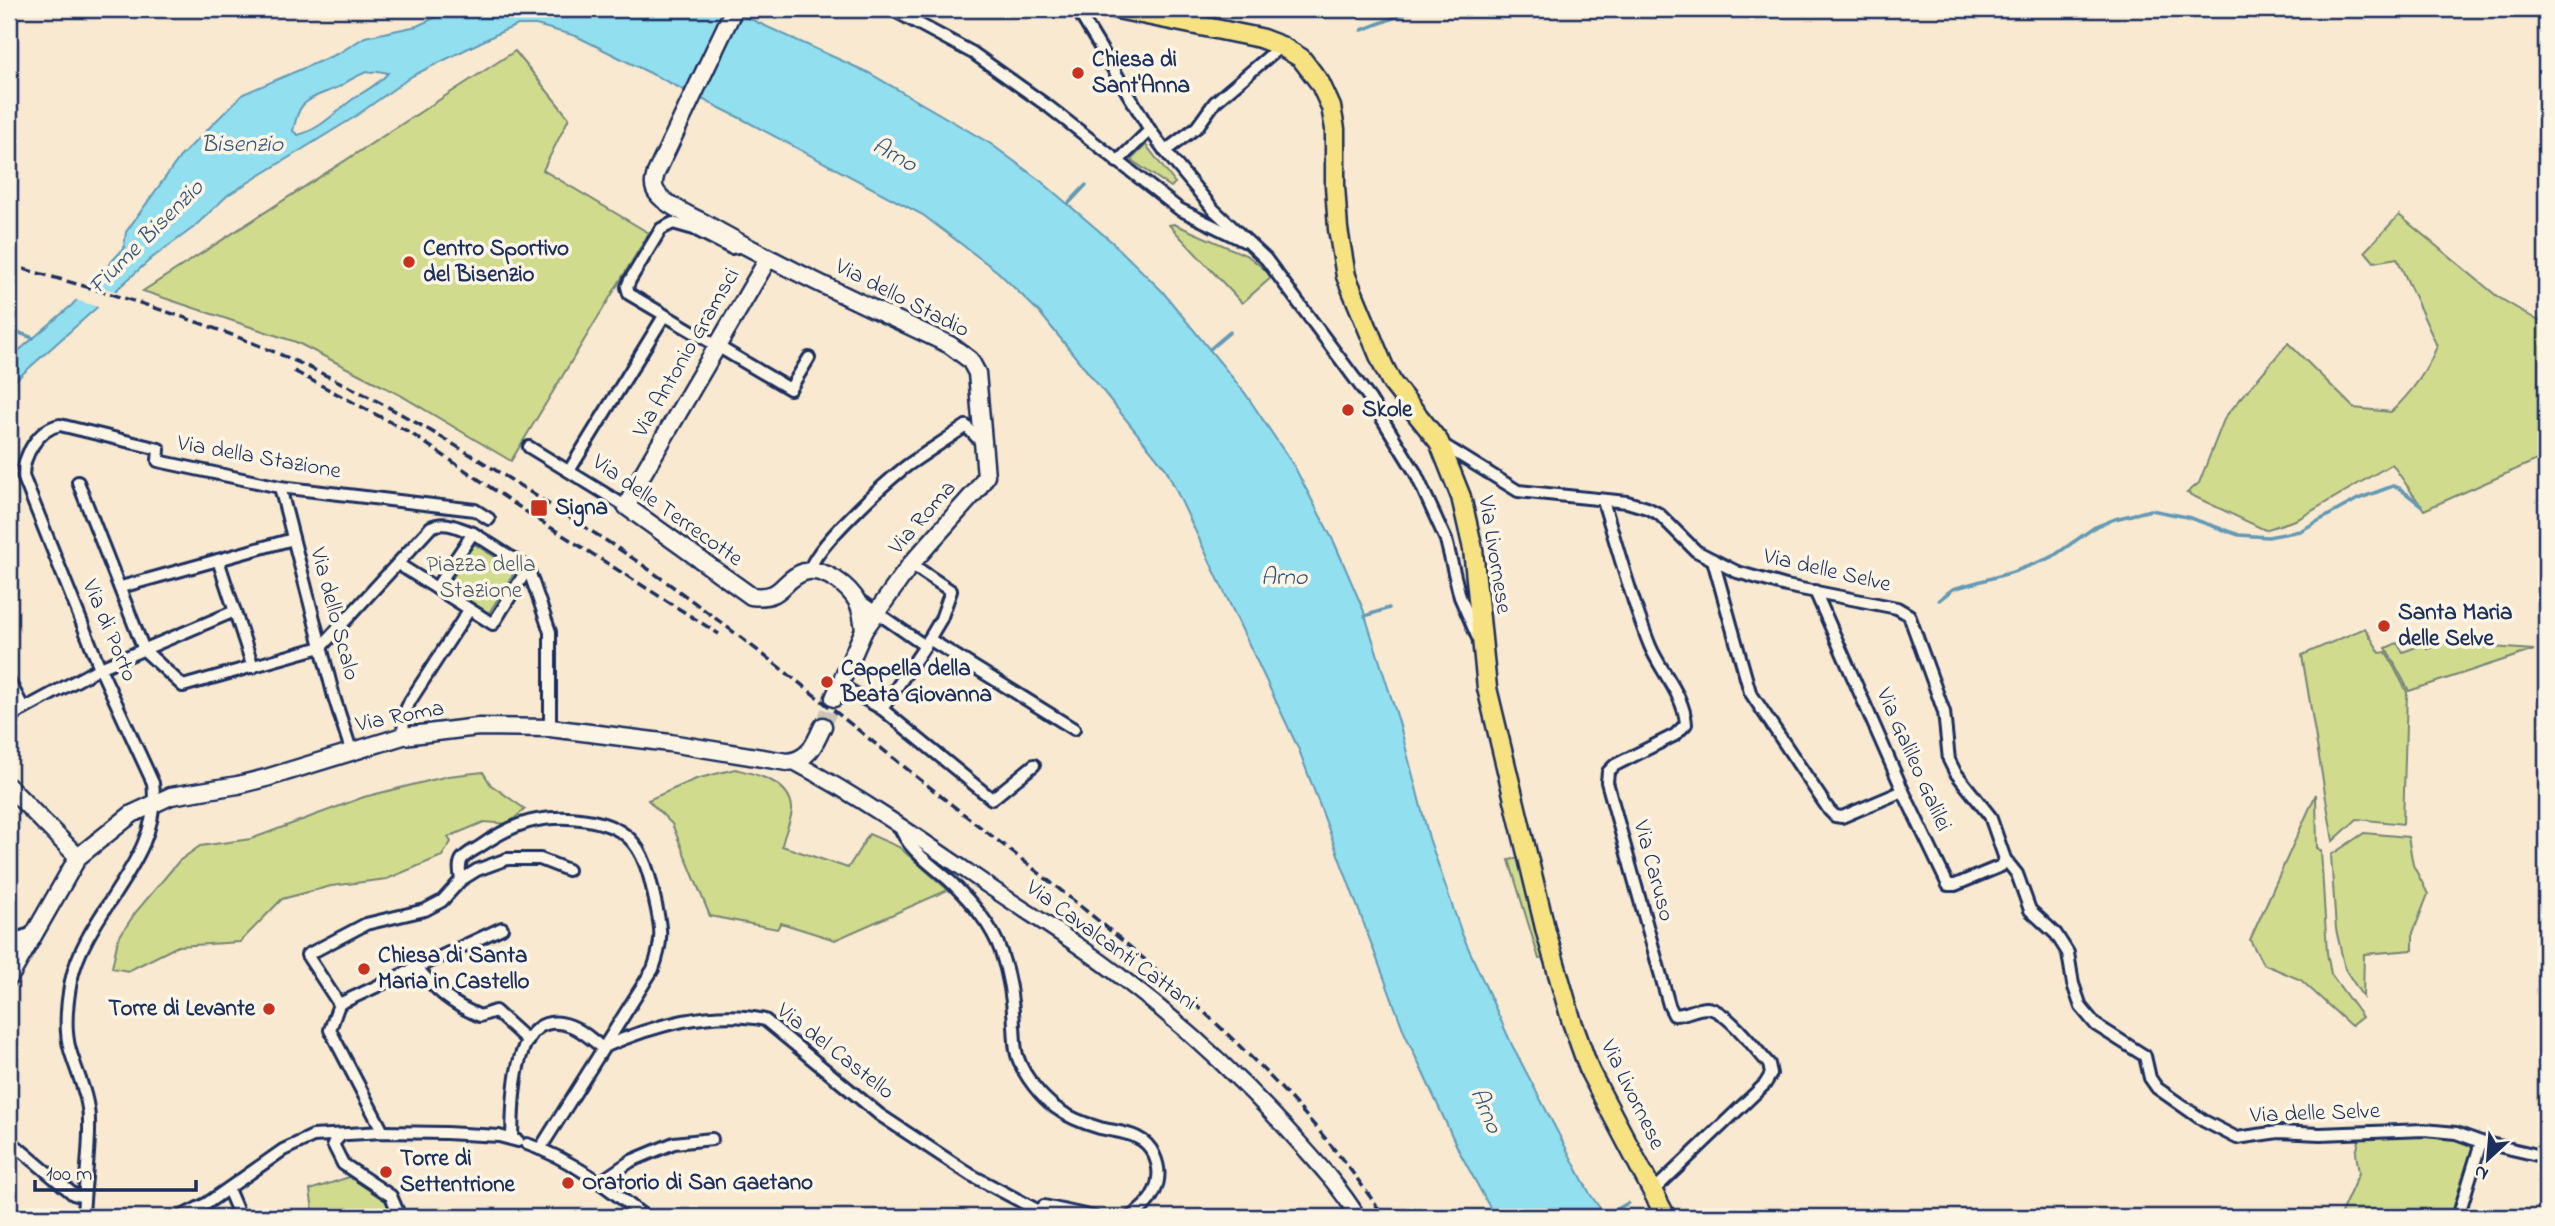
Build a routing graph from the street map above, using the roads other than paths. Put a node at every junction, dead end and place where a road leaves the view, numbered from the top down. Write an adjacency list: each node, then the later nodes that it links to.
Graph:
1 (734, 9): 9 (main road, Via dello Stadio)
2 (891, 9): 8 (street)
3 (1077, 9): 6 (street)
4 (1117, 9): 5 (main road, Via Livornese)
5 (1281, 47): 7 (street); 15 (main road, Via Livornese)
6 (1150, 130): 7 (street); 8 (street)
7 (1165, 151): 10 (street)
8 (1117, 162): 10 (street)
9 (744, 246): 11 (main road, Via dello Stadio); 12 (street, Via dello Stadio)
10 (1253, 246): 44 (street)
11 (768, 259): 13 (main road, Via Antonio Gramsci); 16 (main road, Via dello Stadio)
12 (664, 316): 13 (street); 18 (street)
13 (718, 347): 14 (street); 24 (main road, Via Antonio Gramsci)
14 (809, 358)
15 (1439, 442): 23 (street, Via delle Selve); 44 (main road, Via Livornese)
16 (982, 443): 20 (main road, Via dello Stadio); 33 (street)
17 (529, 447): 18 (street, Via delle Terrecotte)
18 (569, 471): 24 (street, Via delle Terrecotte)
19 (23, 476): 22 (street, Via della Stazione); 47 (street, Via di Porto)
20 (986, 476): 31 (main road, Via Roma)
21 (78, 482): 34 (street)
22 (281, 487): 25 (street, Via della Stazione); 27 (street, Via dello Scalo)
23 (1603, 501): 29 (street, Via delle Selve); 86 (street, Via Caruso)
24 (627, 507): 33 (main road, Via delle Terrecotte)
25 (489, 519)
26 (472, 533): 30 (street); 32 (street); 35 (street)
27 (293, 540): 28 (street); 43 (street, Via dello Scalo)
28 (218, 561): 34 (street); 39 (street)
29 (1713, 561): 36 (street, Via delle Selve); 61 (street)
30 (398, 564): 35 (street); 43 (street)
31 (911, 564): 40 (main road, Via Roma); 42 (street)
32 (528, 568): 38 (street); 54 (street)
33 (810, 572): 37 (main road)
34 (121, 587): 45 (street)
35 (436, 589): 38 (street)
36 (1815, 591): 61 (street, Via Galileo Galilei); 65 (street, Via delle Selve)
37 (854, 596): 40 (street); 41 (main road)
38 (469, 610): 56 (street)
39 (235, 611): 45 (street); 46 (street)
40 (877, 612): 41 (main road, Via Roma); 42 (street)
41 (864, 630): 49 (main road, Via Roma)
42 (927, 642): 51 (street); 55 (street)
43 (321, 647): 46 (street); 57 (street, Via dello Scalo)
44 (1482, 649): 86 (main road, Via Livornese)
45 (144, 650): 46 (street); 47 (street)
46 (253, 667)
47 (100, 668): 50 (street); 62 (street, Via di Porto)
48 (9, 681): 50 (street)
49 (837, 691): 51 (street)
50 (24, 709): 52 (street)
51 (882, 709): 59 (street)
52 (9, 717)
53 (823, 726): 58 (main road)
54 (550, 728): 56 (main road, Via Roma); 58 (main road, Via Roma)
55 (1074, 729)
56 (402, 736): 57 (main road, Via Roma)
57 (351, 750): 62 (main road, Via Roma)
58 (794, 762): 63 (street, Via Cavalcanti Cattani)
59 (1034, 765)
60 (9, 787): 64 (main road)
61 (1903, 791): 65 (street, Via Galileo Galilei)
62 (156, 801): 64 (main road, Via Roma); 87 (street)
63 (899, 825): 95 (street); 96 (street, Via Cavalcanti Cattani)
64 (78, 857): 69 (main road, Via Roma)
65 (2005, 859): 81 (street, Via delle Selve)
66 (568, 870): 67 (street)
67 (461, 880): 73 (street); 75 (street)
68 (502, 928): 71 (street)
69 (34, 933): 70 (street, Via Roma); 72 (main road, Via Roma)
70 (9, 949)
71 (417, 968): 73 (street); 74 (street)
72 (9, 978)
73 (339, 1004): 76 (street)
74 (528, 1041): 75 (street); 80 (street)
75 (603, 1048): 82 (street); 88 (street, Via del Castello)
76 (383, 1132): 77 (street); 80 (street)
77 (340, 1136): 85 (street); 92 (street)
78 (712, 1139): 84 (street)
79 (10, 1141): 87 (street)
80 (519, 1142): 82 (street)
81 (2481, 1142): 83 (street, Via delle Selve); 98 (street)
82 (540, 1149): 84 (street)
83 (2546, 1157)
84 (600, 1182): 93 (street)
85 (228, 1189): 90 (street); 91 (street)
86 (1652, 1192): 97 (main road, Via Livornese)
87 (83, 1197): 89 (street)
88 (1039, 1214): 94 (street, Via del Castello)
89 (83, 1217)
90 (180, 1217)
91 (240, 1217)
92 (400, 1217)
93 (645, 1217)
94 (1094, 1217)
95 (1130, 1217)
96 (1358, 1217)
97 (1666, 1217)
98 (2458, 1217)

